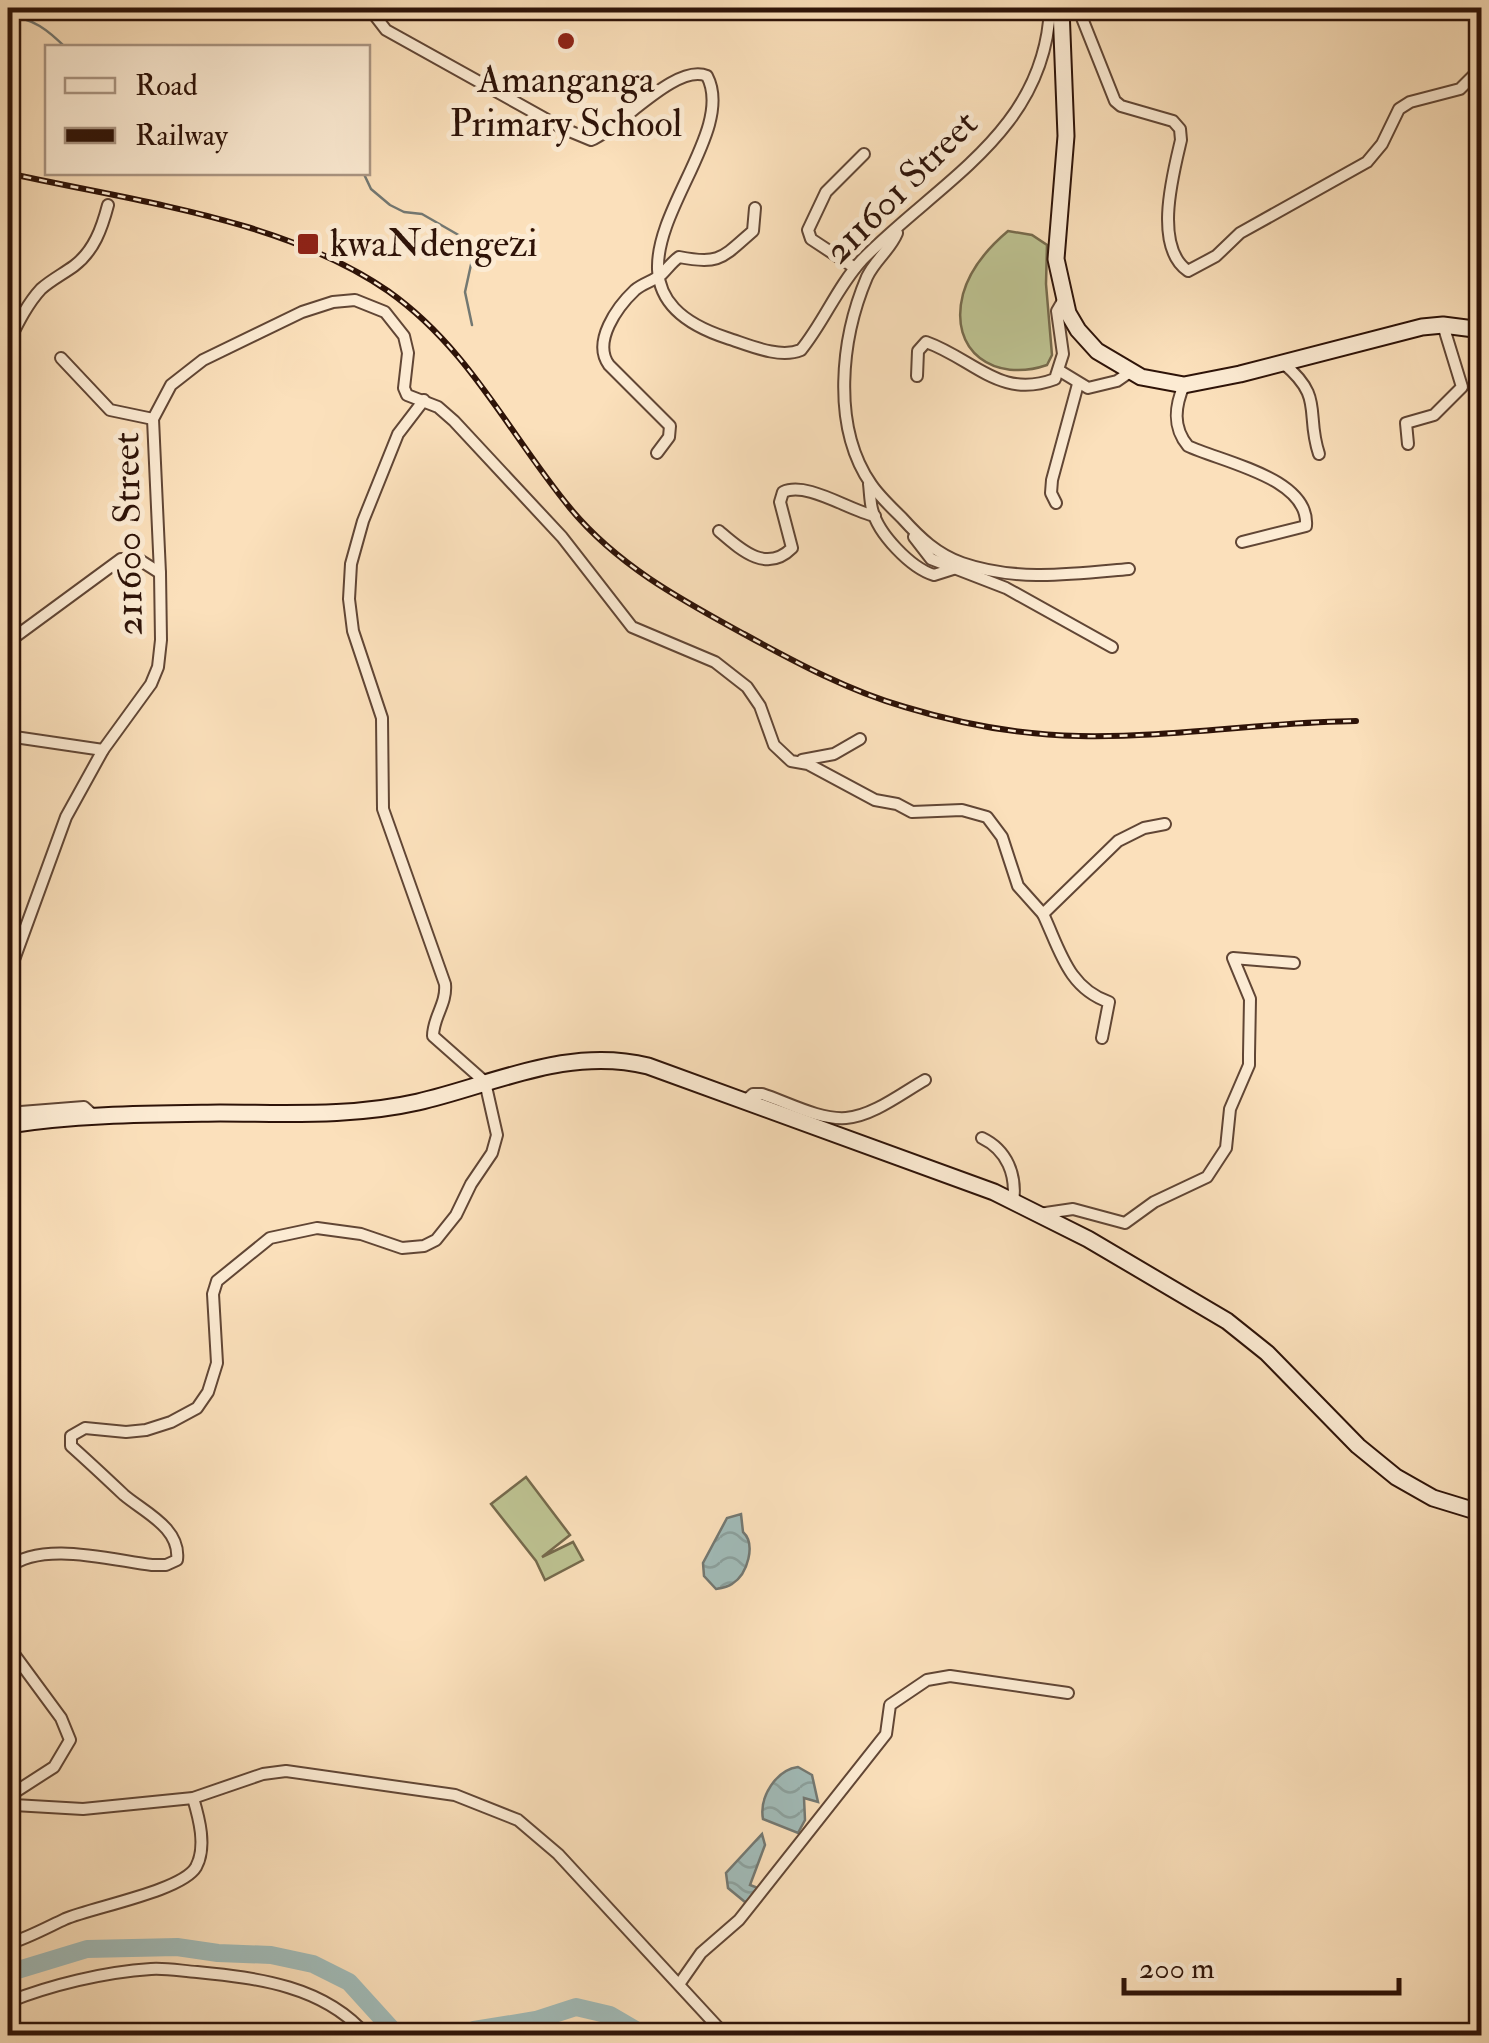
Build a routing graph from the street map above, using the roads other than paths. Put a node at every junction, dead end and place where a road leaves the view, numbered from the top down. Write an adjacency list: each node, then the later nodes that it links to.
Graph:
1 (308, 8): 2 (street)
2 (369, 8): 12 (street)
3 (1050, 8): 10 (street, 211601 Street)
4 (1062, 8): 13 (street)
5 (1078, 8): 6 (street)
6 (1482, 67)
7 (864, 154): 11 (street)
8 (108, 205): 16 (street)
9 (755, 208): 12 (street)
10 (900, 228): 11 (street, 211601 Street); 29 (street)
11 (855, 268): 12 (street, 211601 Street)
12 (659, 276): 27 (street)
13 (1064, 299): 19 (street); 20 (street)
14 (1443, 326): 15 (street); 18 (street); 26 (street)
15 (1482, 330)
16 (9, 341)
17 (61, 358): 25 (street)
18 (1283, 362): 23 (street); 28 (street)
19 (1060, 371): 21 (street); 22 (street)
20 (1130, 372): 22 (street); 23 (street)
21 (917, 376)
22 (1078, 384): 30 (street)
23 (1184, 384): 34 (street)
24 (424, 400): 25 (street, 211600 Street); 43 (street); 50 (street)
25 (153, 418): 37 (street, 211600 Street)
26 (1408, 444)
27 (657, 453)
28 (1319, 454)
29 (870, 482): 31 (street); 32 (street)
30 (1056, 503)
31 (875, 516): 33 (street); 35 (street)
32 (910, 527): 35 (street); 36 (street)
33 (720, 531)
34 (1242, 542)
35 (953, 569): 39 (street)
36 (1129, 569)
37 (160, 574): 38 (street); 42 (street, 211600 Street)
38 (8, 642)
39 (1112, 647)
40 (8, 736): 42 (street)
41 (860, 739): 43 (street)
42 (102, 750): 47 (street, 211600 Street)
43 (791, 761): 45 (street)
44 (1165, 824): 45 (street)
45 (1043, 914): 48 (street)
46 (1294, 963): 57 (street)
47 (8, 976)
48 (1102, 1038)
49 (925, 1080): 51 (street)
50 (485, 1082): 51 (street); 53 (street); 59 (street)
51 (744, 1102): 56 (street)
52 (8, 1113): 53 (street)
53 (94, 1116): 54 (street)
54 (8, 1125)
55 (982, 1138): 56 (street)
56 (1013, 1202): 57 (street)
57 (1038, 1214): 58 (street)
58 (1482, 1513)
59 (8, 1568)
60 (8, 1646): 62 (street)
61 (1068, 1693): 64 (street)
62 (193, 1798): 63 (street); 64 (street)
63 (8, 1944)
64 (680, 1982): 67 (street)
65 (8, 2002): 66 (street)
66 (367, 2036)
67 (726, 2036)

